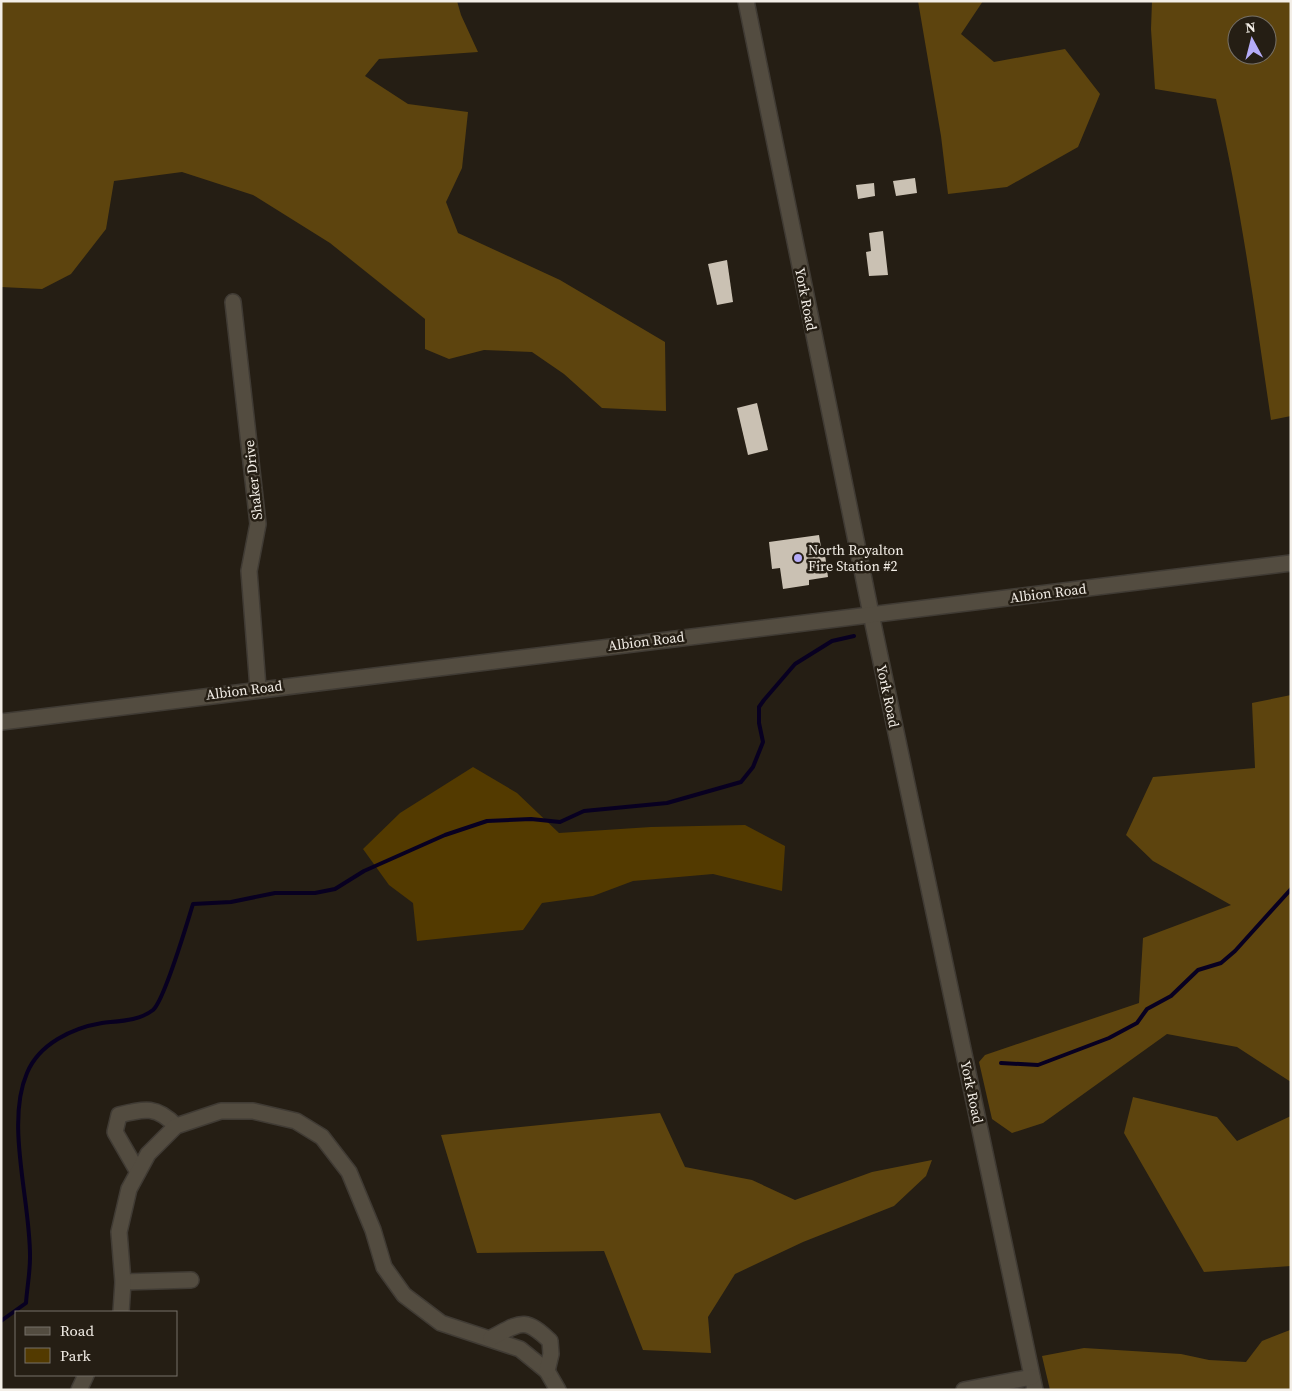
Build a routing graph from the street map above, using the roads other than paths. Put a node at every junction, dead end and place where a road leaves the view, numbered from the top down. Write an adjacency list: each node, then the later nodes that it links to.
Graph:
1 (746, 1): 4 (street, York Road)
2 (233, 302): 5 (street, Shaker Drive)
3 (1291, 563): 4 (street, Albion Road)
4 (871, 614): 5 (street, Albion Road); 15 (street, York Road)
5 (258, 688): 6 (street, Albion Road)
6 (1, 722)
7 (176, 1126): 8 (street); 8 (street); 12 (street)
8 (138, 1172): 10 (street)
9 (191, 1280): 10 (street)
10 (123, 1282): 11 (street)
11 (120, 1311)
12 (490, 1338): 13 (street); 13 (street)
13 (547, 1371): 17 (street)
14 (86, 1376): 16 (street)
15 (1034, 1384): 18 (street)
16 (79, 1390)
17 (558, 1390)
18 (964, 1390)

